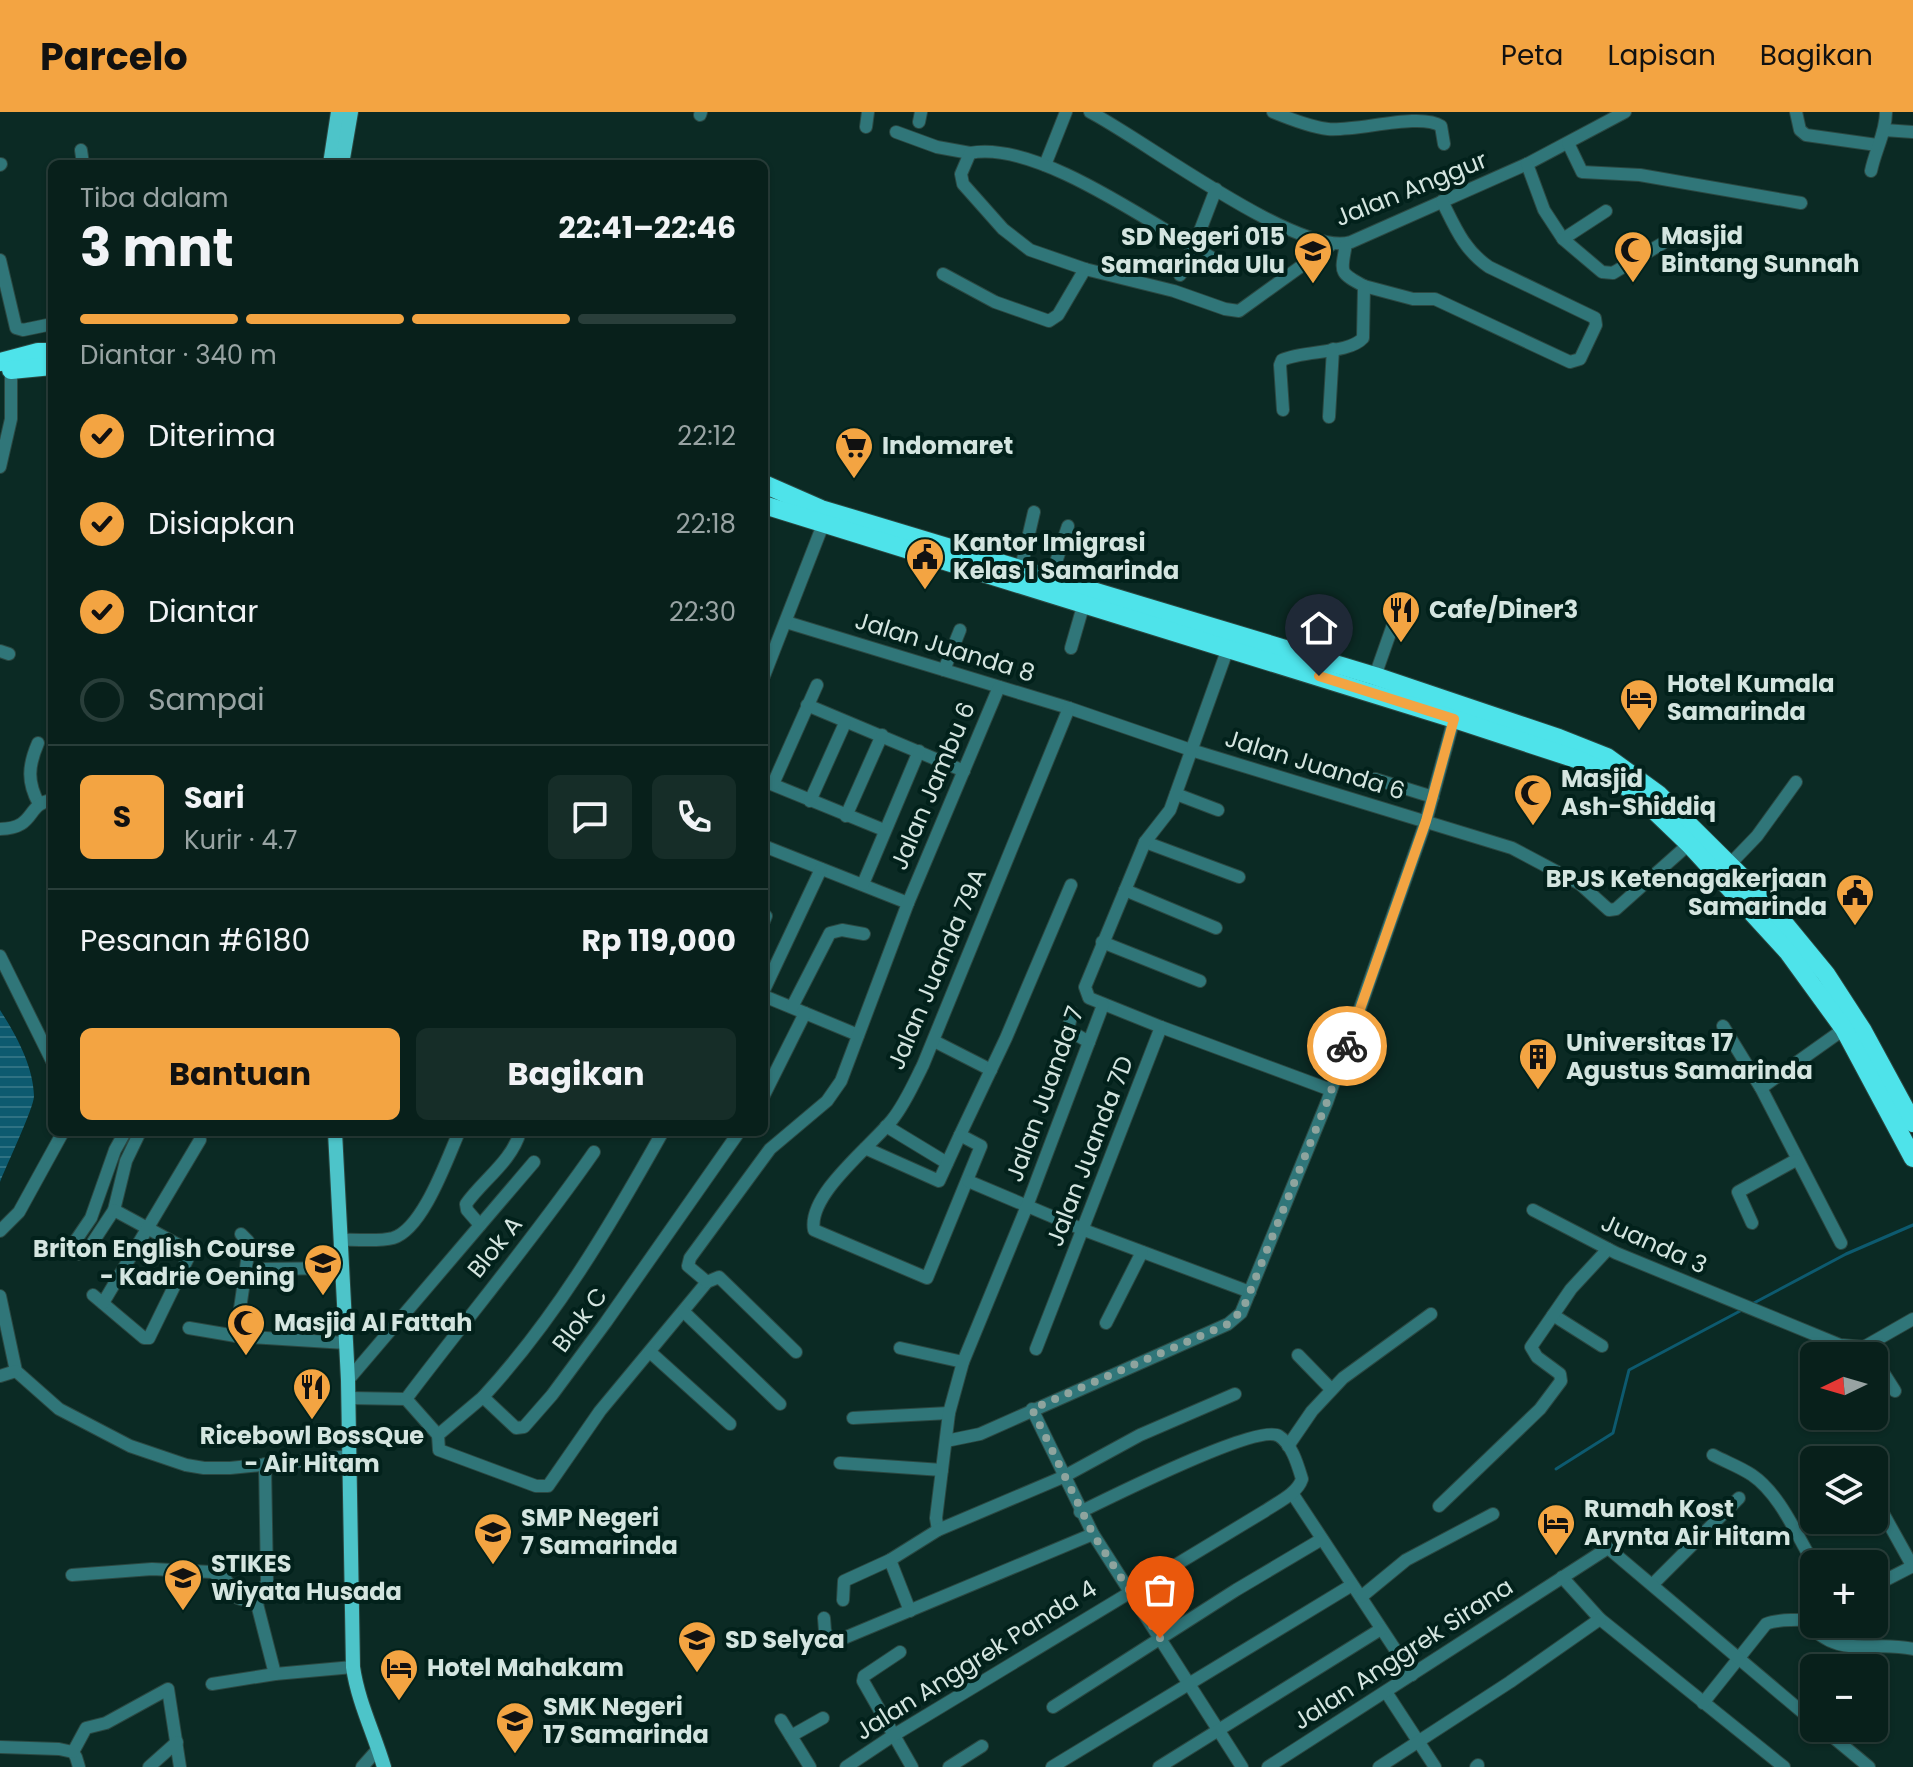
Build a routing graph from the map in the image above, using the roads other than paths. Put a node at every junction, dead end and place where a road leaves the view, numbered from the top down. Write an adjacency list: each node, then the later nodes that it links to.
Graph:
1 (338, 112): 21 (main road)
2 (351, 112): 22 (main road)
3 (868, 112): 11 (street)
4 (1066, 112): 24 (street)
5 (1090, 112): 26 (street, Jalan Anggur)
6 (1625, 112): 15 (street, Jalan Anggur)
7 (1796, 112): 17 (street)
8 (1886, 112): 12 (street)
9 (1277, 113): 10 (street)
10 (1378, 118): 16 (street)
11 (866, 127)
12 (1884, 130): 14 (street); 17 (street)
13 (896, 132): 19 (street)
14 (1913, 132)
15 (1568, 143): 23 (street, Jalan Anggur); 28 (street)
16 (1444, 144)
17 (1877, 145): 25 (street)
18 (81, 150): 20 (street)
19 (970, 153): 24 (street); 36 (street)
20 (82, 160)
21 (331, 160)
22 (343, 160)
23 (1527, 164): 27 (street, Jalan Anggur); 30 (street)
24 (1045, 165): 33 (street)
25 (1871, 171)
26 (1216, 189): 32 (street, Jalan Anggur); 33 (street)
27 (1442, 201): 32 (street, Jalan Anggur); 39 (street)
28 (1801, 203)
29 (1606, 211): 30 (street)
30 (1563, 239): 31 (street)
31 (1663, 243)
32 (1339, 244): 36 (street); 39 (street)
33 (1193, 249): 35 (street); 38 (street)
34 (0, 260): 40 (street)
35 (1225, 265)
36 (1085, 269): 37 (street)
37 (943, 274)
38 (1180, 275)
39 (1364, 286): 42 (street)
40 (48, 325)
41 (48, 342): 43 (highway)
42 (1333, 349): 47 (street); 48 (street)
43 (0, 352)
44 (48, 352): 46 (highway)
45 (48, 366): 46 (highway)
46 (4, 369): 49 (street)
47 (1283, 410)
48 (1329, 417)
49 (0, 467)
50 (768, 486): 54 (highway)
51 (768, 496): 54 (highway)
52 (768, 506): 54 (highway)
53 (1034, 512): 56 (street)
54 (820, 517): 56 (highway); 57 (highway); 60 (street)
55 (1068, 526): 57 (street)
56 (1021, 568): 57 (highway)
57 (1045, 581): 59 (highway); 66 (highway)
58 (1401, 602): 66 (street)
59 (1084, 603): 62 (street); 63 (highway)
60 (786, 622): 64 (street); 65 (street, Jalan Juanda 8)
61 (960, 630): 65 (street)
62 (1071, 648)
63 (1228, 648): 71 (highway); 75 (street, Jalan Juanda 7)
64 (768, 666)
65 (944, 670): 68 (street, Jalan Juanda 8)
66 (1375, 676): 93 (highway)
67 (817, 685): 69 (street)
68 (999, 687): 70 (street, Jalan Juanda 8); 77 (street, Jalan Jambu 6)
69 (807, 705): 72 (street); 80 (street)
70 (1069, 708): 75 (street, Jalan Juanda 8); 116 (street, Jalan Juanda 79A)
71 (1454, 719): 82 (street, Jalan Juanda 6); 91 (highway)
72 (845, 723): 73 (street); 83 (street)
73 (882, 735): 76 (street); 86 (street)
74 (38, 743): 84 (street)
75 (1191, 750): 81 (street, Jalan Juanda 7); 87 (street, Jalan Juanda 6)
76 (919, 751): 77 (street); 89 (street)
77 (964, 771): 99 (street, Jalan Jambu 6)
78 (1375, 779): 82 (street)
79 (1796, 782): 93 (street)
80 (768, 783): 83 (street)
81 (1176, 794): 85 (street); 90 (street, Jalan Juanda 7)
82 (1433, 797): 87 (street, Jalan Juanda 6)
83 (810, 801): 86 (street)
84 (46, 802): 88 (street)
85 (1218, 810)
86 (846, 816): 89 (street)
87 (1426, 821): 91 (street); 123 (street, Jalan Juanda 6)
88 (0, 829)
89 (884, 830): 96 (street)
90 (1145, 842): 95 (street); 98 (street, Jalan Juanda 7)
91 (1689, 844): 100 (highway)
92 (768, 848): 94 (street)
93 (1731, 863): 100 (highway)
94 (821, 869): 96 (street); 106 (street)
95 (1239, 877)
96 (863, 884): 99 (street)
97 (1071, 885): 119 (street)
98 (1125, 890): 101 (street); 103 (street, Jalan Juanda 7)
99 (908, 903): 115 (street, Jalan Jambu 6)
100 (1759, 906): 114 (highway); 122 (highway)
101 (1216, 928)
102 (864, 934): 109 (street)
103 (1102, 942): 105 (street); 108 (street, Jalan Juanda 7)
104 (0, 956): 118 (street)
105 (1200, 981)
106 (768, 991)
107 (768, 999): 109 (street)
108 (1103, 1005): 113 (street); 117 (street, Jalan Juanda 7)
109 (792, 1007): 111 (street)
110 (1072, 1012): 117 (street)
111 (805, 1013): 115 (street); 120 (street)
112 (1723, 1026): 121 (street)
113 (1161, 1027): 123 (street); 151 (street, Jalan Juanda 7D)
114 (1844, 1029): 121 (street); 139 (highway)
115 (858, 1035): 160 (street, Jalan Jambu 6)
116 (934, 1041): 119 (street); 125 (street, Jalan Juanda 79A)
117 (1089, 1042): 144 (street, Jalan Juanda 7)
118 (48, 1053)
119 (991, 1070): 126 (street)
120 (768, 1086)
121 (1761, 1088): 140 (street)
122 (1907, 1095): 124 (highway)
123 (1329, 1096): 161 (street, Jalan Juanda 6)
124 (1913, 1123)
125 (886, 1126): 137 (street, Jalan Juanda 79A); 142 (street)
126 (960, 1135): 142 (street); 143 (street)
127 (61, 1136): 152 (street)
128 (121, 1136): 145 (street)
129 (138, 1136): 145 (street)
130 (335, 1136): 146 (main road)
131 (344, 1136): 146 (main road)
132 (457, 1136): 154 (street)
133 (519, 1136): 149 (street)
134 (660, 1136): 187 (street)
135 (736, 1136): 187 (street, Blok C)
136 (200, 1140): 150 (street)
137 (865, 1148): 142 (street); 143 (street, Jalan Juanda 79A)
138 (594, 1152): 189 (street, Blok A)
139 (1913, 1158)
140 (1796, 1160): 148 (street); 155 (street)
141 (534, 1162): 149 (street)
142 (947, 1163)
143 (968, 1181): 144 (street)
144 (1027, 1206): 151 (street); 179 (street, Jalan Juanda 7)
145 (114, 1210): 150 (street)
146 (341, 1210): 154 (main road)
147 (1533, 1210): 156 (street, Juanda 3)
148 (1752, 1223)
149 (480, 1225): 183 (street)
150 (148, 1229): 150 (street)
151 (1084, 1230): 157 (street); 175 (street, Jalan Juanda 7D)
152 (0, 1231)
153 (241, 1234): 169 (street)
154 (342, 1240): 158 (main road)
155 (1841, 1243)
156 (1608, 1249): 165 (street); 170 (street, Juanda 3)
157 (1142, 1252): 161 (street); 167 (street)
158 (343, 1268): 159 (street); 172 (main road)
159 (260, 1269)
160 (707, 1282): 163 (street); 177 (street)
161 (1250, 1292): 191 (street, Jalan Juanda 6)
162 (0, 1296): 180 (street)
163 (684, 1312): 176 (street); 190 (street)
164 (1431, 1314): 184 (street)
165 (1553, 1315): 173 (street); 206 (street)
166 (1913, 1319): 171 (street)
167 (1106, 1323)
168 (189, 1328): 169 (street)
169 (236, 1336): 172 (street)
170 (1832, 1342)
171 (1885, 1342)
172 (346, 1343): 183 (main road)
173 (1602, 1346)
174 (900, 1348): 179 (street)
175 (1036, 1349)
176 (650, 1352): 194 (street); 195 (street)
177 (796, 1352)
178 (1298, 1355): 184 (street)
179 (963, 1362): 192 (street, Jalan Juanda 7)
180 (16, 1371): 181 (street); 201 (street)
181 (0, 1376)
182 (1888, 1379): 185 (street)
183 (348, 1380): 188 (main road)
184 (1331, 1389): 197 (street)
185 (1895, 1391)
186 (1235, 1394): 203 (street)
187 (483, 1397): 195 (street)
188 (349, 1398): 189 (street); 199 (main road)
189 (406, 1399): 195 (street)
190 (780, 1404)
191 (1032, 1409): 196 (street); 203 (street)
192 (949, 1413): 193 (street); 196 (street, Jalan Juanda 7)
193 (853, 1418)
194 (730, 1424)
195 (438, 1435)
196 (946, 1441): 202 (street, Jalan Juanda 7)
197 (1288, 1446): 204 (street); 207 (street)
198 (1713, 1455): 213 (street)
199 (350, 1456): 201 (street); 235 (main road)
200 (840, 1463): 202 (street)
201 (265, 1464): 224 (street)
202 (942, 1470): 210 (street, Jalan Juanda 7)
203 (1063, 1477): 207 (street); 210 (street)
204 (1297, 1489): 212 (street); 221 (street, Jalan Anggrek Panda 4)
205 (1739, 1498): 219 (street)
206 (1439, 1506)
207 (1080, 1512): 211 (street)
208 (1493, 1514): 222 (street)
209 (1888, 1522): 215 (street)
210 (938, 1530): 214 (street)
211 (1093, 1534): 221 (street); 225 (street)
212 (1322, 1539): 220 (street); 230 (street)
213 (1806, 1550)
214 (890, 1560): 223 (street); 225 (street)
215 (1913, 1567): 218 (street)
216 (72, 1575): 224 (street)
217 (1562, 1577): 219 (street, Jalan Anggrek Sirana); 227 (street); 237 (street, Jalan Anggrek Sirana)
218 (1888, 1579)
219 (1653, 1584): 234 (street)
220 (1352, 1585): 222 (street); 239 (street)
221 (1131, 1591): 230 (street); 247 (street, Jalan Anggrek Panda 4)
222 (1361, 1597): 229 (street)
223 (843, 1600)
224 (257, 1604): 236 (street)
225 (910, 1611): 226 (street)
226 (824, 1618)
227 (1600, 1619): 241 (street); 249 (street)
228 (1800, 1620): 234 (street)
229 (1381, 1629): 237 (street); 246 (street)
230 (1160, 1638): 239 (street); 242 (street)
231 (1823, 1638): 232 (street)
232 (1913, 1649)
233 (900, 1652): 247 (street)
234 (1737, 1659): 241 (street); 243 (street)
235 (353, 1667): 236 (street); 254 (main road)
236 (275, 1674): 238 (street)
237 (1412, 1675): 240 (street, Jalan Anggrek Sirana)
238 (212, 1684)
239 (1190, 1684): 246 (street); 265 (street)
240 (1386, 1692): 249 (street); 268 (street, Jalan Anggrek Sirana)
241 (1703, 1703): 271 (street)
242 (1053, 1707)
243 (1800, 1711)
244 (823, 1718): 248 (street)
245 (781, 1720): 248 (street)
246 (1218, 1729): 266 (street); 267 (street)
247 (894, 1735): 262 (street, Jalan Anggrek Panda 4); 263 (street)
248 (791, 1736): 261 (street)
249 (1418, 1741): 269 (street); 270 (street)
250 (177, 1742): 255 (street); 257 (street); 258 (street)
251 (1839, 1742): 272 (street)
252 (982, 1746): 264 (street)
253 (0, 1747): 255 (street)
254 (378, 1749): 259 (street); 260 (main road)
255 (73, 1752): 256 (street)
256 (79, 1767)
257 (149, 1767)
258 (180, 1767)
259 (362, 1767)
260 (384, 1767)
261 (810, 1767)
262 (846, 1767)
263 (912, 1767)
264 (949, 1767)
265 (1052, 1767)
266 (1159, 1767)
267 (1242, 1767)
268 (1268, 1767)
269 (1379, 1767)
270 (1435, 1767)
271 (1784, 1767)
272 (1869, 1767)

